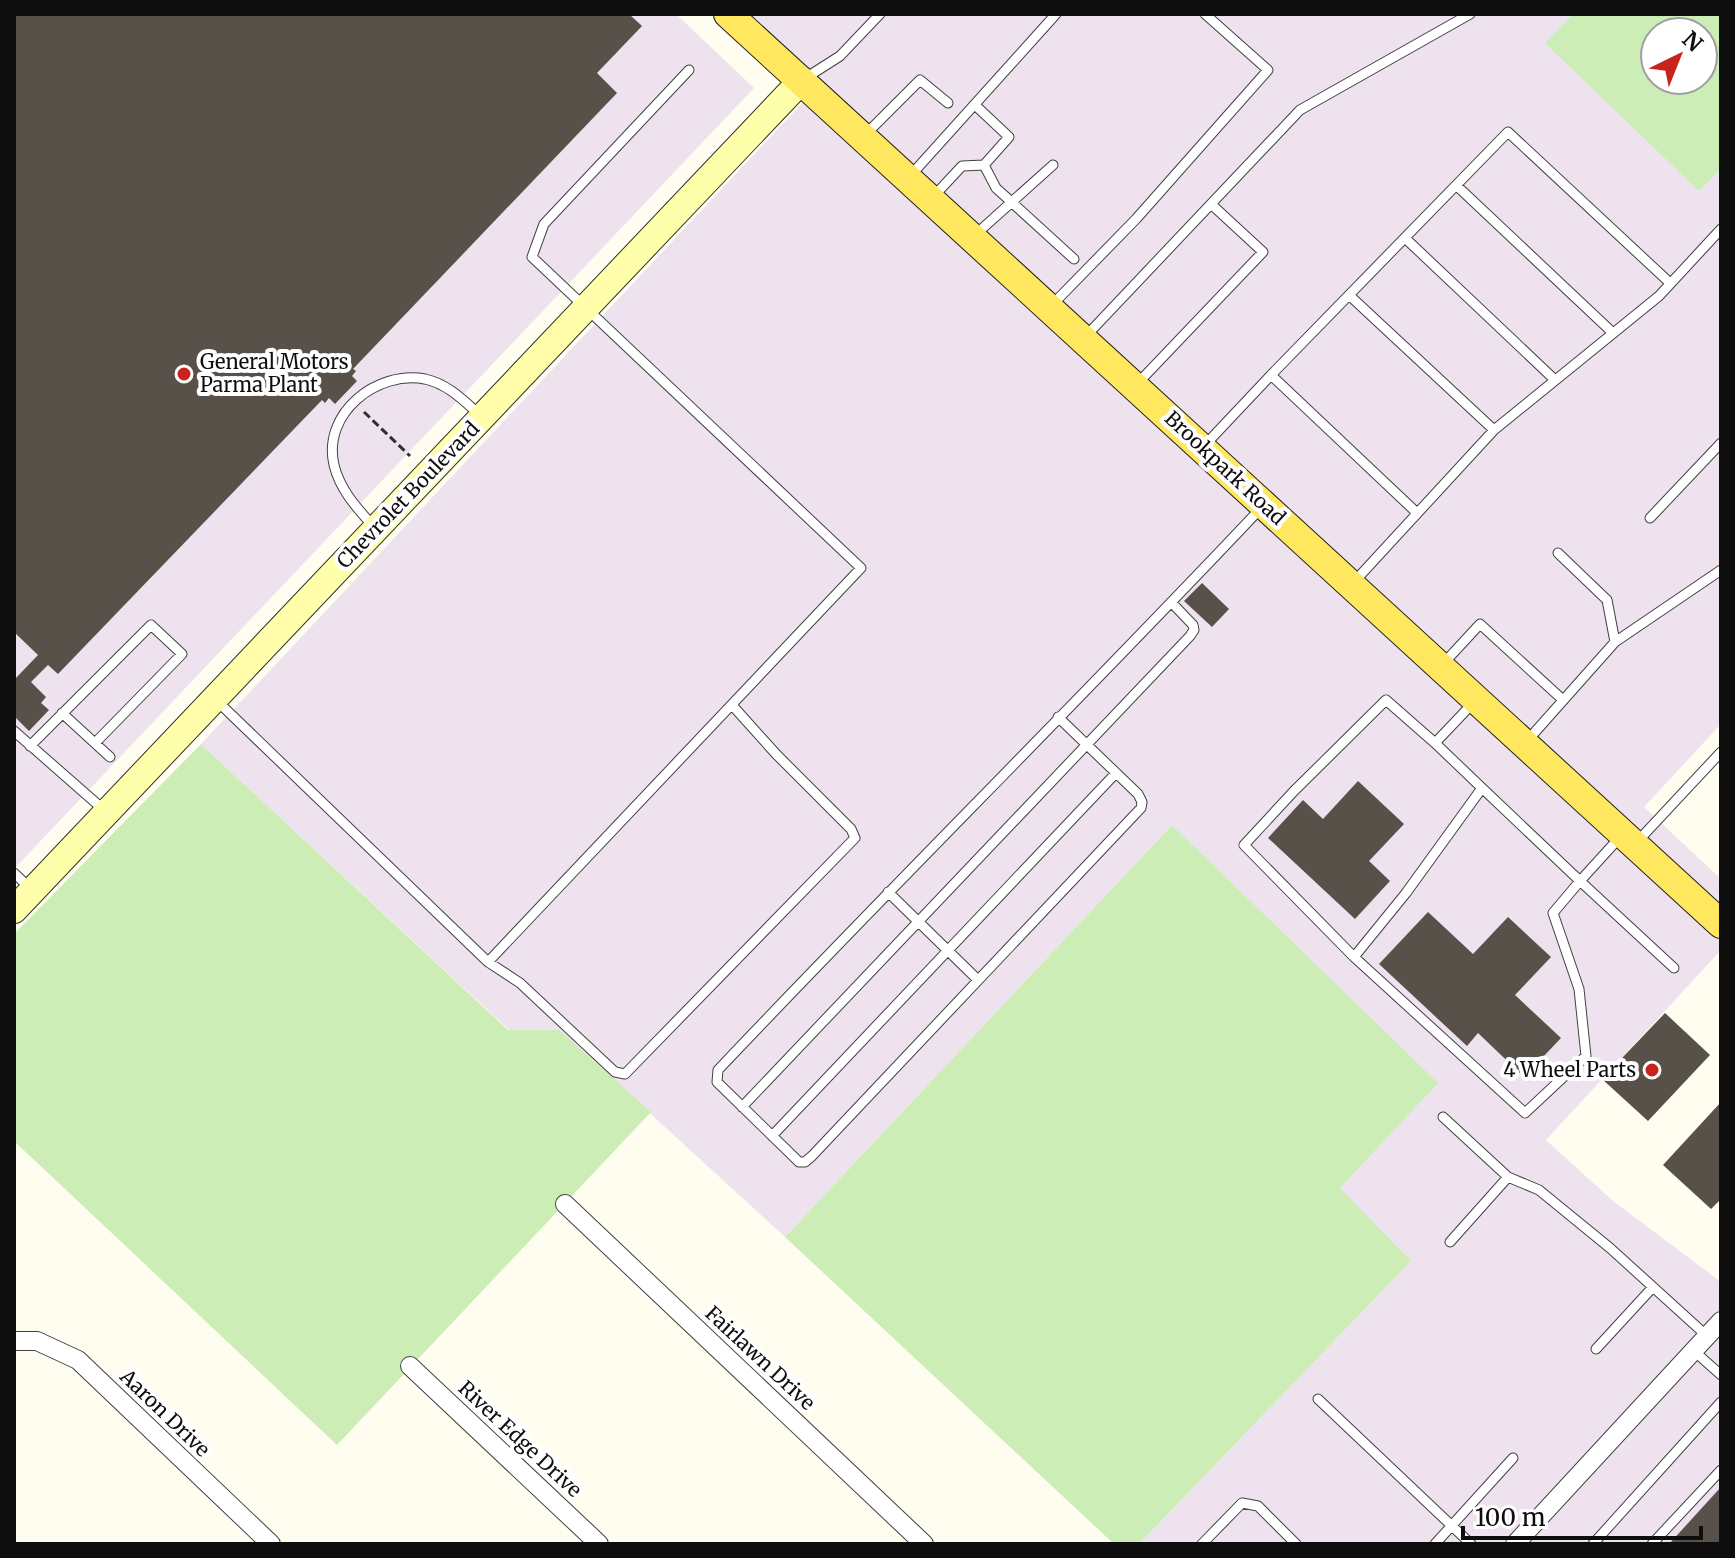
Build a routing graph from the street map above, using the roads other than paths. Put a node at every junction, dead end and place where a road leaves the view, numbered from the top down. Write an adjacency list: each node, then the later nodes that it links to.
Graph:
1 (728, 14): 7 (main road, Brookpark Road)
2 (880, 14): 7 (lane)
3 (1056, 14): 9 (lane)
4 (1205, 14): 25 (lane)
5 (1470, 14): 17 (lane)
6 (689, 70): 24 (lane)
7 (802, 80): 10 (main road, Brookpark Road); 24 (main road, Chevrolet Boulevard)
8 (948, 103): 10 (lane)
9 (975, 105): 11 (lane); 13 (lane)
10 (863, 136): 13 (main road, Brookpark Road)
11 (984, 165): 15 (lane); 16 (lane)
12 (1053, 165): 16 (lane)
13 (909, 178): 15 (main road, Brookpark Road)
14 (1457, 186): 20 (lane); 22 (lane); 26 (lane)
15 (931, 198): 19 (main road, Brookpark Road)
16 (1011, 202): 19 (lane); 21 (lane)
17 (1211, 204): 27 (lane); 30 (lane)
18 (1721, 229): 22 (lane)
19 (973, 236): 25 (main road, Brookpark Road)
20 (1405, 238): 23 (lane); 29 (lane)
21 (1074, 259)
22 (1670, 283): 26 (lane)
23 (1349, 295): 28 (lane); 32 (lane)
24 (586, 307): 31 (main road, Chevrolet Boulevard); 48 (lane)
25 (1050, 307): 27 (main road, Brookpark Road)
26 (1613, 333): 29 (lane)
27 (1083, 338): 30 (main road, Brookpark Road)
28 (1271, 375): 34 (lane); 36 (lane)
29 (1555, 380): 32 (lane)
30 (1135, 386): 34 (main road, Brookpark Road)
31 (482, 417): 38 (main road, Chevrolet Boulevard); 38 (lane)
32 (1494, 430): 36 (lane)
33 (1721, 443): 37 (lane)
34 (1202, 447): 35 (main road, Brookpark Road)
35 (1265, 505): 41 (main road, Brookpark Road); 42 (lane)
36 (1416, 512): 41 (lane)
37 (1650, 518)
38 (376, 529): 45 (main road, Chevrolet Boulevard)
39 (1558, 553): 43 (lane)
40 (1721, 570): 43 (lane)
41 (1352, 585): 44 (main road, Brookpark Road)
42 (1171, 602): 50 (lane); 55 (lane)
43 (1615, 642): 47 (lane)
44 (1441, 666): 46 (main road, Brookpark Road); 47 (lane)
45 (215, 699): 61 (main road, Chevrolet Boulevard); 71 (lane)
46 (1476, 699): 53 (lane); 54 (main road, Brookpark Road)
47 (1563, 700): 54 (lane)
48 (732, 705): 71 (lane); 71 (lane)
49 (62, 713): 52 (lane); 52 (lane); 56 (lane)
50 (1058, 717): 55 (lane); 65 (lane)
51 (14, 731): 56 (lane)
52 (95, 743): 58 (lane)
53 (1435, 743): 60 (lane); 70 (lane)
54 (1525, 743): 62 (main road, Brookpark Road)
55 (1087, 745): 59 (lane); 67 (lane)
56 (30, 746): 61 (lane)
57 (1721, 752): 62 (lane)
58 (110, 757)
59 (1116, 773): 69 (lane); 73 (lane)
60 (1482, 788): 63 (lane); 70 (lane)
61 (106, 812): 64 (main road, Chevrolet Boulevard)
62 (1629, 839): 63 (lane); 68 (main road, Brookpark Road)
63 (1580, 881): 70 (lane); 72 (lane)
64 (23, 882): 66 (main road, Chevrolet Boulevard)
65 (888, 892): 67 (lane); 74 (lane)
66 (14, 910)
67 (918, 921): 69 (lane); 74 (lane)
68 (1721, 924)
69 (948, 951): 73 (lane); 76 (lane)
70 (1354, 957)
71 (488, 962)
72 (1674, 968)
73 (978, 980): 76 (lane)
74 (742, 1107): 76 (lane)
75 (1443, 1117): 77 (lane)
76 (772, 1136)
77 (1508, 1177): 79 (lane); 80 (lane)
78 (565, 1204): 95 (street, Fairlawn Drive)
79 (1450, 1242)
80 (1653, 1287): 82 (lane); 84 (lane)
81 (1721, 1321): 82 (street)
82 (1707, 1336): 85 (street)
83 (14, 1341): 93 (street, Aaron Drive)
84 (1596, 1349)
85 (1694, 1351): 87 (lane); 100 (street)
86 (410, 1366): 94 (street, River Edge Drive)
87 (1721, 1375)
88 (1318, 1399): 92 (lane)
89 (1721, 1402): 101 (lane)
90 (1513, 1458): 92 (lane)
91 (1721, 1470): 102 (lane)
92 (1452, 1526): 98 (lane); 99 (lane)
93 (271, 1544)
94 (599, 1544)
95 (924, 1544)
96 (1202, 1544): 97 (lane)
97 (1296, 1544)
98 (1435, 1544)
99 (1471, 1544)
100 (1515, 1544)
101 (1593, 1544)
102 (1652, 1544)

